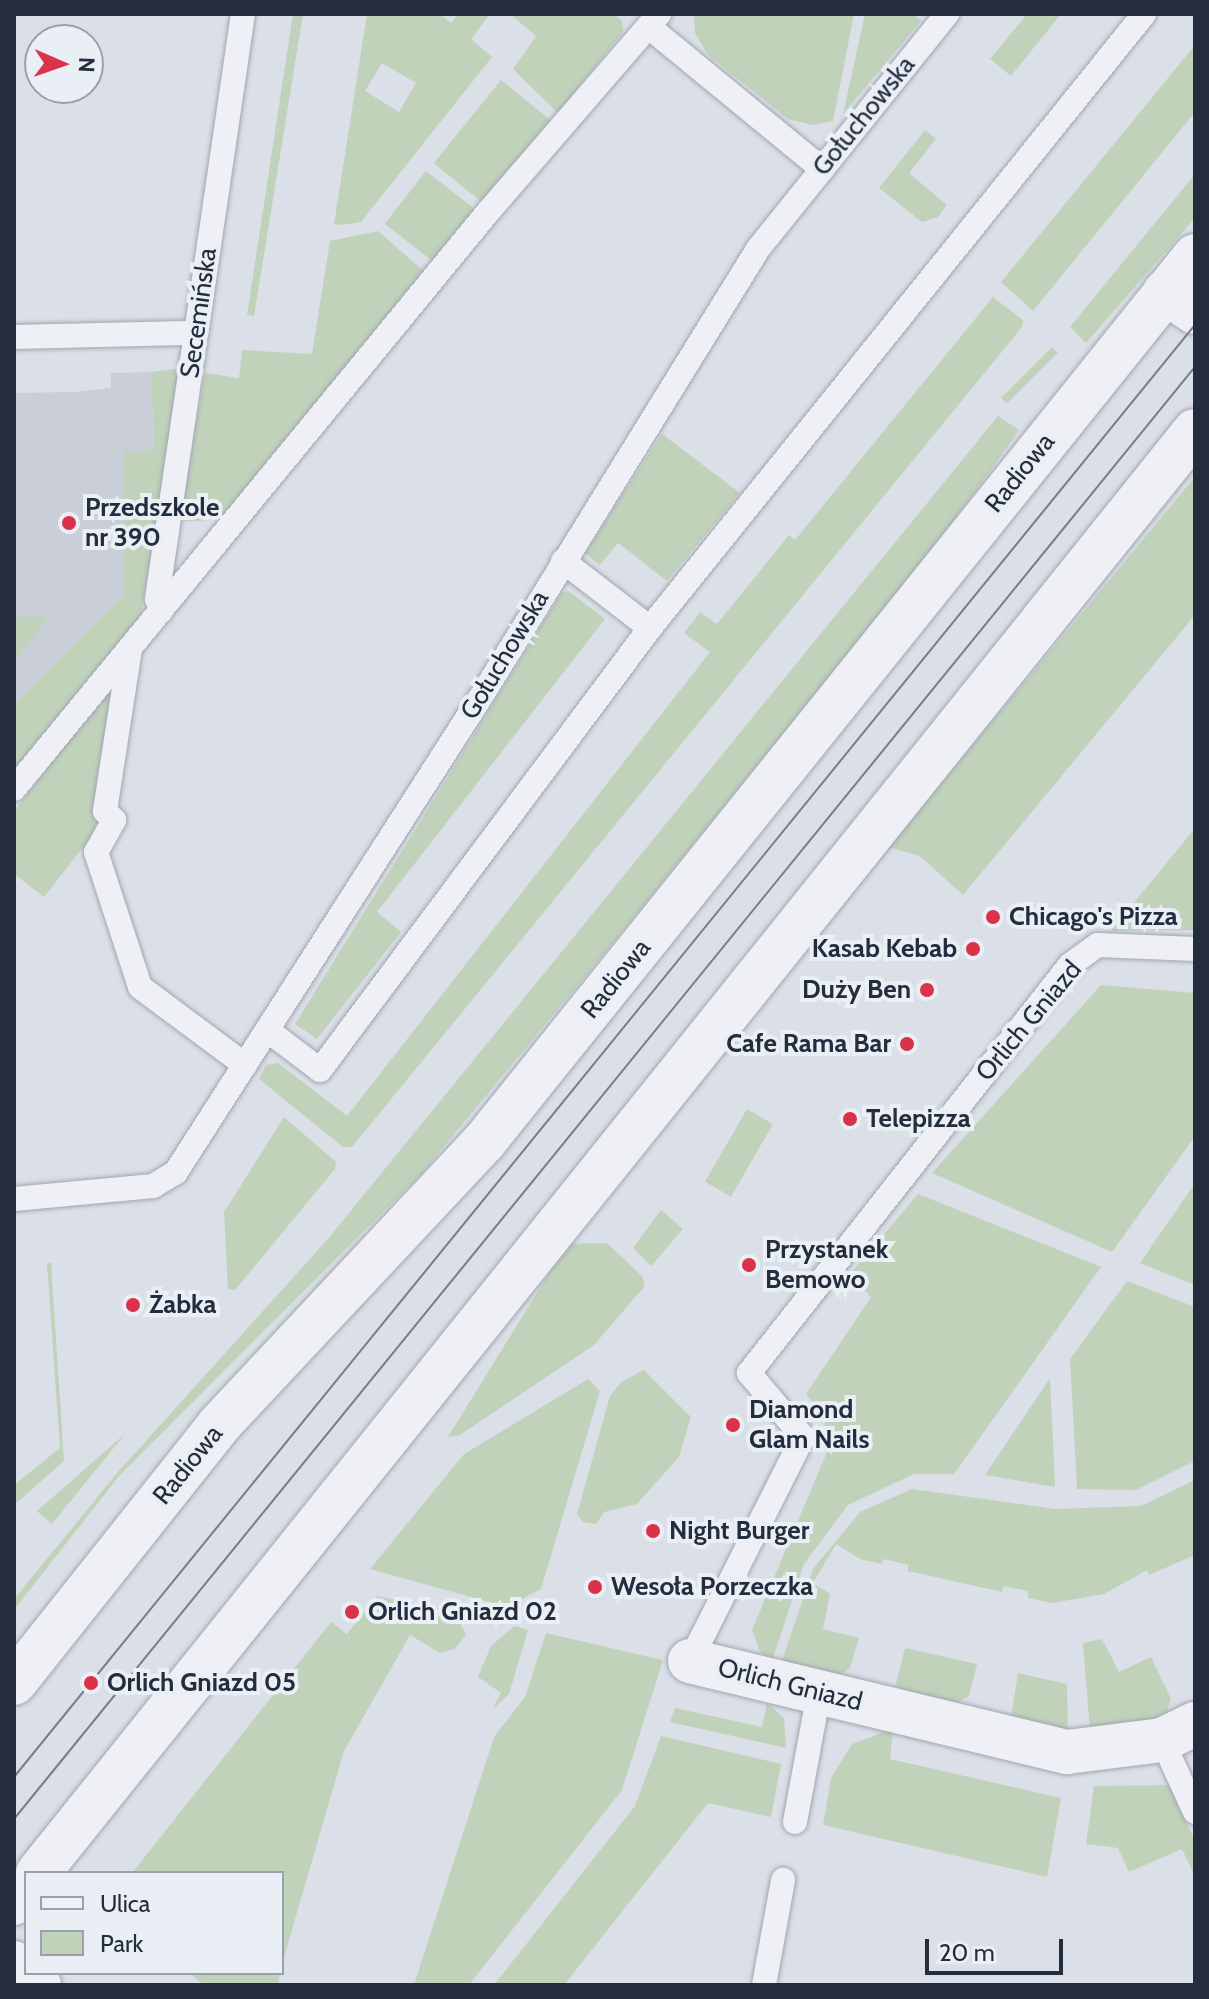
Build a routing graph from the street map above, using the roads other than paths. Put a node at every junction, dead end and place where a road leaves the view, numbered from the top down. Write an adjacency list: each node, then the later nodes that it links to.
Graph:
1 (243, 14): 8 (lane, Secemińska)
2 (947, 14): 5 (lane, Gołuchowska)
3 (1144, 14): 13 (lane)
4 (654, 21): 5 (lane); 12 (lane)
5 (822, 169): 11 (lane, Gołuchowska)
6 (1195, 256): 7 (street, Radiowa)
7 (1180, 302): 21 (street, Radiowa)
8 (196, 333): 9 (lane); 12 (lane, Secemińska)
9 (14, 337)
10 (1195, 431): 26 (street)
11 (563, 561): 13 (lane); 17 (lane, Gołuchowska)
12 (161, 611): 14 (lane)
13 (650, 628): 17 (lane)
14 (130, 646): 15 (lane); 18 (lane)
15 (14, 789)
16 (1195, 949): 20 (lane, Orlich Gniazd)
17 (267, 1030): 18 (lane, Gołuchowska)
18 (245, 1065): 19 (lane, Gołuchowska)
19 (14, 1199)
20 (690, 1661): 22 (street, Orlich Gniazd)
21 (14, 1683)
22 (819, 1693): 23 (street, Orlich Gniazd); 25 (lane)
23 (1178, 1732): 24 (lane)
24 (1195, 1812)
25 (795, 1822)
26 (40, 1871)
27 (783, 1880): 28 (lane)
28 (764, 1985)

